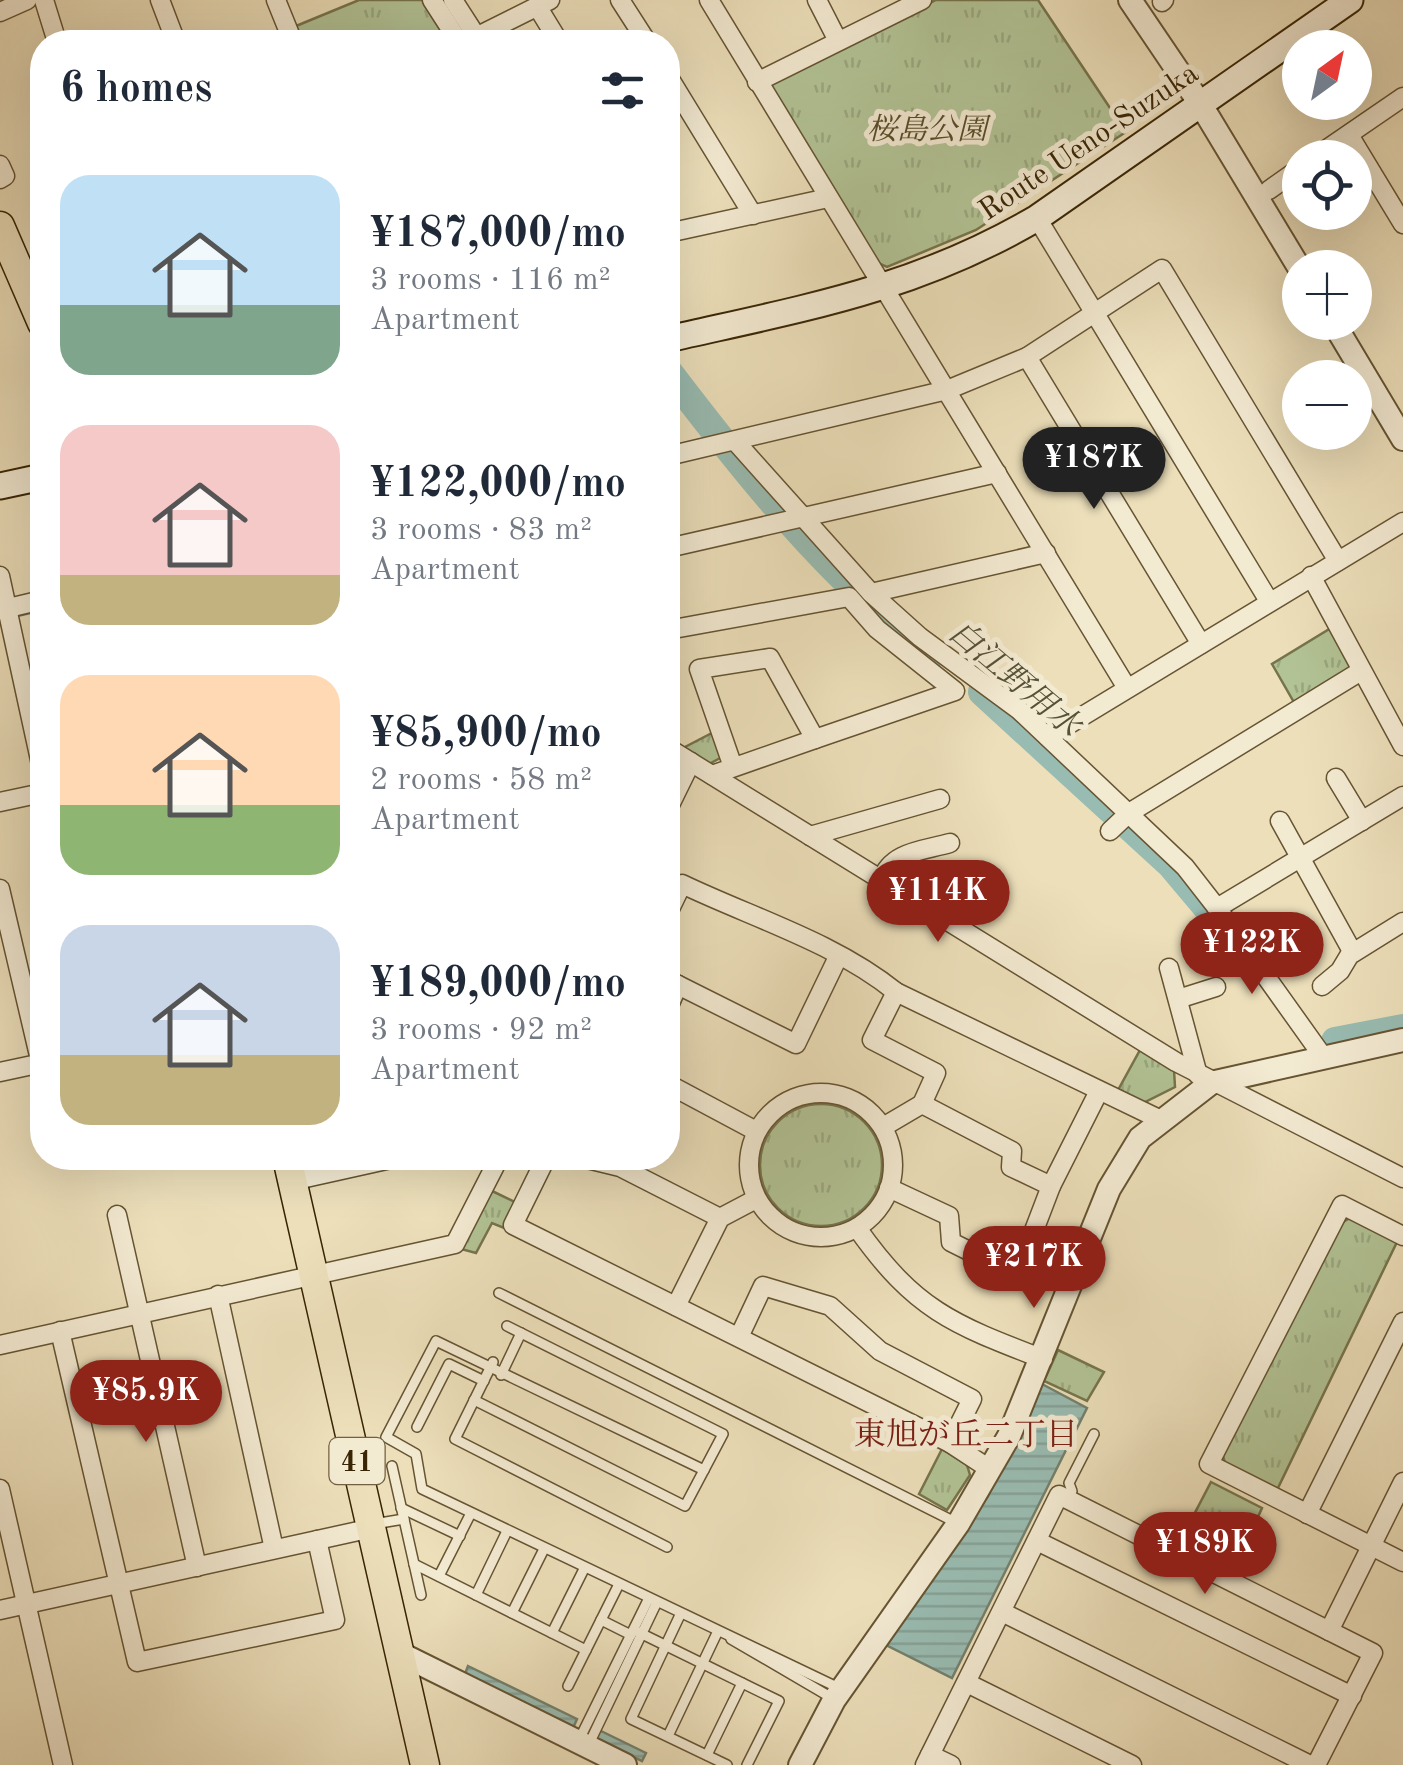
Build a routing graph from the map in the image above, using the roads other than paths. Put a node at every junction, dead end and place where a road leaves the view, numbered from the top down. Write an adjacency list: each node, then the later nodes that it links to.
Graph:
1 (27, 0): 14 (street)
2 (44, 0): 15 (street)
3 (160, 0): 16 (street)
4 (276, 0): 17 (street)
5 (432, 0): 18 (street)
6 (452, 0): 19 (street)
7 (620, 0): 22 (street)
8 (709, 0): 24 (street)
9 (817, 0): 23 (street)
10 (1130, 0): 27 (street)
11 (1350, 0): 27 (main road, Route Ueno-Suzuka)
12 (913, 2): 23 (street)
13 (544, 3): 20 (street); 21 (street)
14 (0, 12)
15 (53, 30)
16 (171, 30)
17 (287, 30)
18 (461, 30)
19 (467, 30)
20 (493, 30)
21 (554, 30)
22 (639, 30)
23 (838, 41): 24 (street)
24 (757, 82): 34 (street)
25 (680, 96): 35 (street)
26 (1403, 97): 28 (street)
27 (1200, 104): 36 (main road, Route Ueno-Suzuka); 40 (street)
28 (1349, 135): 29 (street); 37 (street)
29 (1341, 140)
30 (0, 165): 31 (street)
31 (0, 179)
32 (1282, 181): 33 (street)
33 (1270, 190)
34 (828, 198): 35 (street); 41 (street)
35 (752, 215): 39 (street)
36 (1037, 218): 41 (main road, Route Ueno-Suzuka); 43 (street)
37 (1403, 224)
38 (0, 226): 42 (main road)
39 (680, 227)
40 (1289, 250)
41 (886, 288): 44 (main road, Route Ueno-Suzuka); 47 (street)
42 (30, 295)
43 (1096, 315): 46 (street); 58 (street); 62 (street)
44 (680, 336)
45 (1344, 340): 48 (street)
46 (1027, 356): 47 (street); 66 (street)
47 (947, 390): 49 (street); 51 (street)
48 (1403, 438)
49 (727, 442): 50 (street); 54 (street)
50 (680, 453)
51 (997, 472): 54 (street); 57 (street)
52 (30, 480): 53 (main road)
53 (0, 486)
54 (790, 519): 56 (street); 61 (street)
55 (1403, 522): 58 (street)
56 (680, 545)
57 (1046, 553): 61 (street); 68 (street)
58 (1338, 561): 60 (street)
59 (0, 576): 64 (street)
60 (1312, 576): 62 (street); 67 (street)
61 (871, 594): 70 (street)
62 (1269, 601): 66 (street)
63 (30, 604): 64 (street)
64 (6, 613): 69 (street)
65 (680, 628): 71 (street)
66 (1200, 644): 68 (street)
67 (1362, 671): 72 (street); 83 (street)
68 (1127, 688): 70 (street)
69 (30, 716)
70 (1048, 738): 83 (street)
71 (815, 739): 75 (street); 75 (street)
72 (1403, 746)
73 (680, 755): 74 (street)
74 (691, 762): 76 (street); 78 (street)
75 (733, 768): 76 (street)
76 (712, 775): 87 (street)
77 (1336, 778): 84 (street)
78 (680, 784)
79 (30, 796): 82 (street)
80 (1403, 796): 84 (street)
81 (940, 799): 87 (street)
82 (0, 802)
83 (1128, 814): 86 (street); 95 (street)
84 (1362, 820): 89 (street)
85 (1280, 821): 89 (street)
86 (1110, 831)
87 (810, 836): 90 (street)
88 (950, 843): 90 (street)
89 (1302, 858): 95 (street); 97 (street)
90 (882, 880): 94 (street)
91 (961, 884): 94 (street)
92 (0, 888): 105 (street)
93 (680, 888): 98 (street)
94 (920, 905): 110 (street)
95 (1217, 908): 107 (street)
96 (1403, 922): 97 (street)
97 (1352, 951): 101 (street)
98 (838, 957): 100 (street); 103 (street)
99 (1169, 968): 104 (street)
100 (680, 986)
101 (1322, 986)
102 (1216, 987): 104 (street)
103 (896, 992): 112 (street); 113 (street)
104 (1178, 999): 110 (street)
105 (30, 1014)
106 (1403, 1040): 107 (street)
107 (1324, 1058): 110 (street)
108 (30, 1066): 109 (street)
109 (0, 1072)
110 (1205, 1079): 114 (street); 121 (street)
111 (680, 1090): 116 (street)
112 (1098, 1091): 114 (street); 122 (street)
113 (922, 1104): 115 (street); 122 (street)
114 (1160, 1119): 140 (street)
115 (883, 1128): 116 (street); 123 (street)
116 (756, 1131): 124 (street)
117 (290, 1170): 129 (main road, 41)
118 (494, 1170): 129 (street)
119 (540, 1170): 132 (street)
120 (624, 1170): 126 (street)
121 (1403, 1178)
122 (1051, 1186): 123 (street)
123 (889, 1188): 127 (street)
124 (756, 1200): 126 (street); 127 (street)
125 (117, 1215): 133 (street)
126 (720, 1218): 132 (street)
127 (857, 1228): 140 (street)
128 (1403, 1236): 156 (street)
129 (314, 1275): 131 (street); 158 (main road, 41)
130 (499, 1293): 157 (lane)
131 (218, 1296): 133 (street); 166 (street)
132 (676, 1306): 138 (street)
133 (141, 1313): 136 (street); 169 (street)
134 (1403, 1322): 156 (street)
135 (506, 1326): 137 (lane)
136 (60, 1331): 139 (street); 172 (street)
137 (521, 1333): 142 (lane); 149 (lane)
138 (738, 1337): 147 (street); 147 (street)
139 (0, 1345)
140 (1043, 1359): 150 (street)
141 (491, 1366): 142 (lane); 143 (lane); 155 (lane)
142 (500, 1376): 149 (lane)
143 (484, 1381): 144 (lane); 145 (lane)
144 (474, 1400): 149 (lane); 163 (lane)
145 (417, 1427)
146 (1094, 1434): 153 (lane)
147 (950, 1443): 150 (street)
148 (392, 1466): 154 (lane)
149 (704, 1470)
150 (991, 1470): 157 (street)
151 (1403, 1482): 164 (street)
152 (0, 1489): 177 (street)
153 (1068, 1500): 162 (street); 183 (street)
154 (403, 1513): 158 (lane); 160 (lane); 168 (lane)
155 (471, 1513): 159 (lane); 160 (lane)
156 (1307, 1514): 164 (street)
157 (958, 1524): 194 (street)
158 (371, 1526): 161 (street); 189 (main road, 41)
159 (507, 1531): 165 (lane); 175 (lane)
160 (460, 1536): 171 (lane)
161 (318, 1540): 166 (street); 172 (street)
162 (1037, 1541): 180 (street); 195 (street)
163 (667, 1546)
164 (1371, 1546): 167 (street); 183 (street)
165 (544, 1549): 170 (lane); 179 (lane)
166 (274, 1550): 169 (street)
167 (1403, 1562)
168 (414, 1564): 171 (lane); 174 (lane)
169 (198, 1567): 172 (street)
170 (584, 1570): 173 (lane); 184 (lane)
171 (440, 1576): 175 (lane)
172 (118, 1584): 177 (street)
173 (618, 1586): 176 (lane); 182 (lane)
174 (421, 1595)
175 (476, 1595): 179 (lane)
176 (652, 1602): 181 (lane); 185 (lane)
177 (26, 1604): 178 (street); 200 (street)
178 (0, 1610)
179 (512, 1612): 184 (lane)
180 (1002, 1612): 192 (street); 208 (street)
181 (680, 1615): 186 (lane); 187 (lane)
182 (601, 1620): 185 (lane); 188 (lane)
183 (1329, 1631): 195 (street)
184 (552, 1633): 188 (lane)
185 (635, 1633): 187 (lane); 197 (lane)
186 (717, 1633): 190 (lane); 194 (lane)
187 (666, 1646): 190 (lane); 196 (lane)
188 (586, 1650): 193 (lane)
189 (401, 1654): 197 (street); 201 (main road, 41)
190 (702, 1664): 191 (lane); 196 (lane)
191 (742, 1683): 198 (lane); 204 (lane)
192 (966, 1683): 199 (street); 207 (street)
193 (568, 1686)
194 (838, 1695): 205 (street)
195 (1352, 1696): 208 (street)
196 (668, 1736): 198 (lane)
197 (582, 1744): 202 (street)
198 (707, 1755): 203 (lane)
199 (928, 1760): 206 (street)
200 (64, 1765)
201 (425, 1765)
202 (624, 1765)
203 (727, 1765)
204 (747, 1765)
205 (800, 1765)
206 (951, 1765)
207 (1132, 1765)
208 (1313, 1765)

